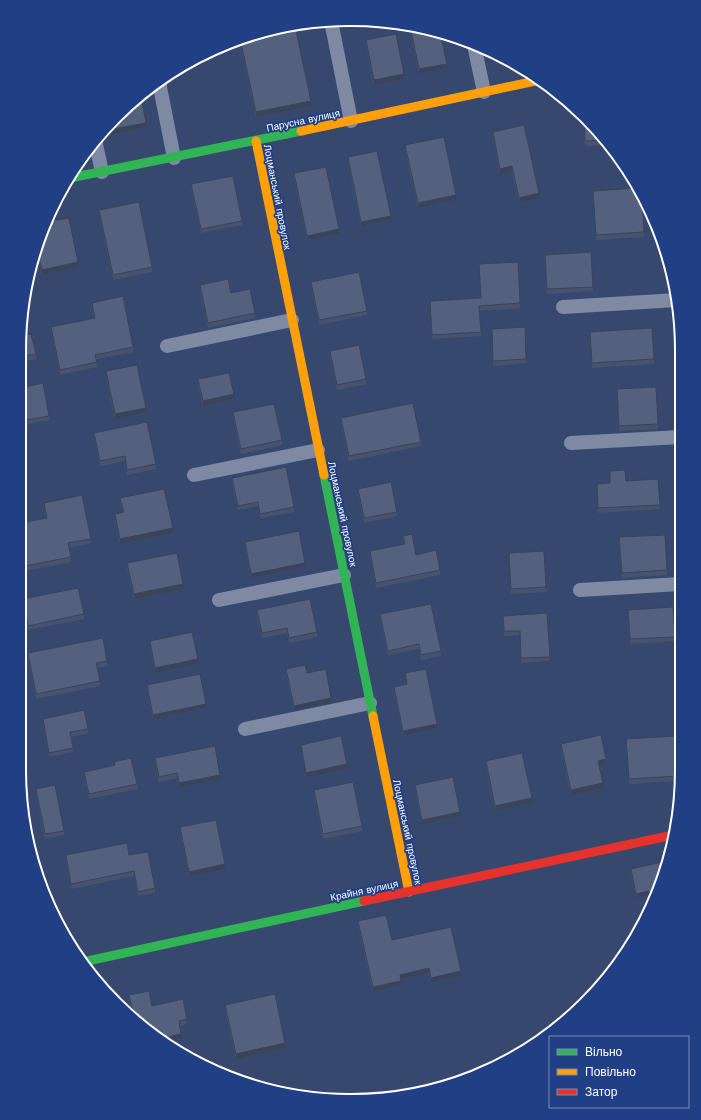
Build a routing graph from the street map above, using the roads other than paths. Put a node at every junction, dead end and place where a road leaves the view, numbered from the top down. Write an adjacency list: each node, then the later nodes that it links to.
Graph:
1 (332, 27): 6 (lane)
2 (475, 51): 5 (lane)
3 (532, 82): 5 (street, Парусна вулиця)
4 (160, 88): 9 (lane)
5 (484, 92): 6 (street, Парусна вулиця)
6 (351, 121): 7 (street, Парусна вулиця)
7 (256, 141): 9 (street, Парусна вулиця); 14 (street, Лоцманський провулок)
8 (97, 149): 10 (lane)
9 (174, 158): 10 (street, Парусна вулиця)
10 (102, 172): 11 (street, Парусна вулиця)
11 (76, 177)
12 (671, 300): 13 (lane)
13 (564, 307)
14 (292, 320): 15 (lane); 18 (street, Лоцманський провулок)
15 (167, 346)
16 (675, 437): 17 (lane)
17 (571, 443)
18 (318, 450): 19 (lane); 20 (street, Лоцманський провулок)
19 (194, 475)
20 (344, 575): 23 (lane); 24 (street, Лоцманський провулок)
21 (675, 584): 22 (lane)
22 (580, 590)
23 (219, 600)
24 (370, 703): 25 (lane); 27 (street, Лоцманський провулок)
25 (245, 728)
26 (668, 836): 27 (street, Крайня вулиця)
27 (409, 892): 28 (street, Крайня вулиця)
28 (89, 961)

